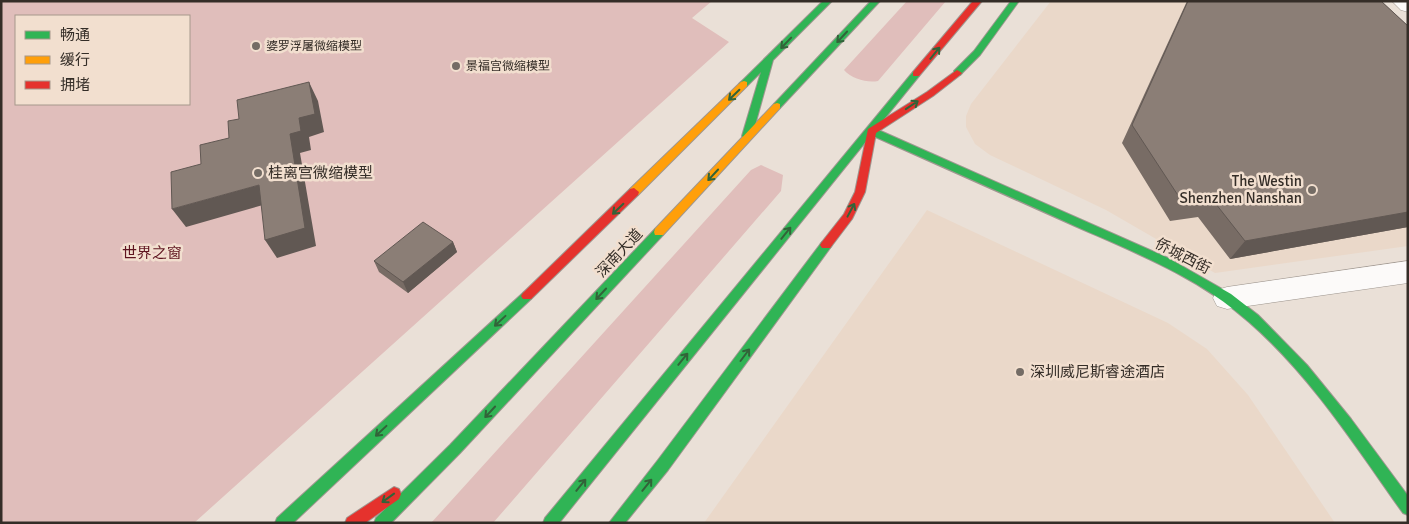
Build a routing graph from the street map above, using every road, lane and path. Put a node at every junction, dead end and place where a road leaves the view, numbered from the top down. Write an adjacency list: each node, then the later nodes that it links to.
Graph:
1 (828, 1): 7 (main road, one-way to 7)
2 (876, 1): 9 (main road, 深南大道, one-way to 9)
3 (978, 1): 8 (main road, one-way to 3)
4 (1015, 1): 8 (main road, one-way to 4)
5 (1402, 1): 6 (street)
6 (1408, 6)
7 (769, 61): 9 (main road); 14 (main road, one-way to 14)
8 (871, 131): 11 (main road, 侨城西街); 17 (main road, one-way to 8); 18 (main road, one-way to 8)
9 (746, 140): 12 (main road, 深南大道, one-way to 12)
10 (1408, 272): 11 (street)
11 (1228, 298): 13 (main road, 侨城西街)
12 (455, 449): 15 (main road, one-way to 15); 16 (main road, 深南大道)
13 (1408, 508)
14 (282, 523)
15 (352, 523)
16 (381, 523)
17 (550, 523)
18 (616, 523)

